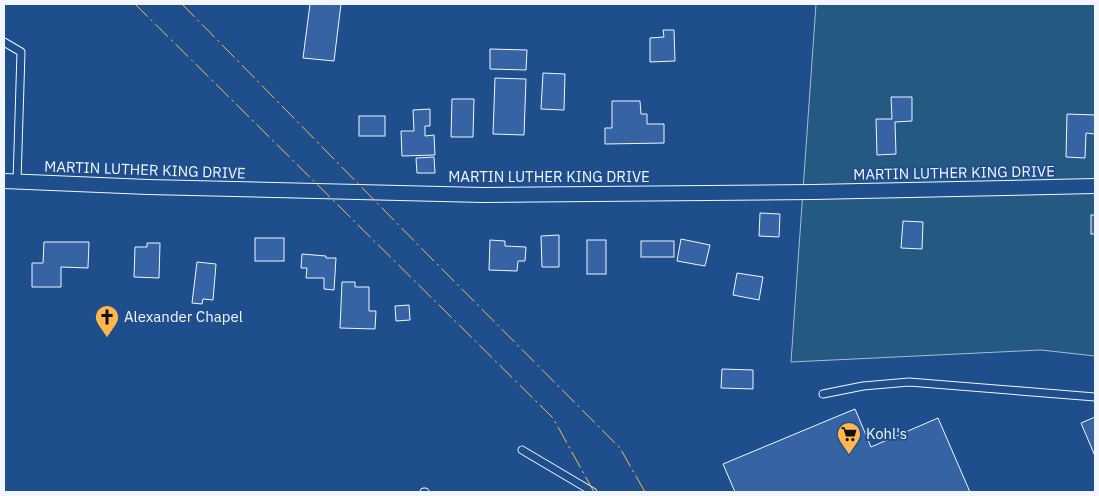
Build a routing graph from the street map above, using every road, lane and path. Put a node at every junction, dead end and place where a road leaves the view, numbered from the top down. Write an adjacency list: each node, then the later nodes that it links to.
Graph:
1 (4, 42): 2 (lane)
2 (10, 181): 3 (street, MARTIN LUTHER KING DRIVE)
3 (1095, 186)
4 (823, 394): 5 (lane)
5 (1095, 397)
6 (522, 450): 7 (lane)
7 (593, 492)

